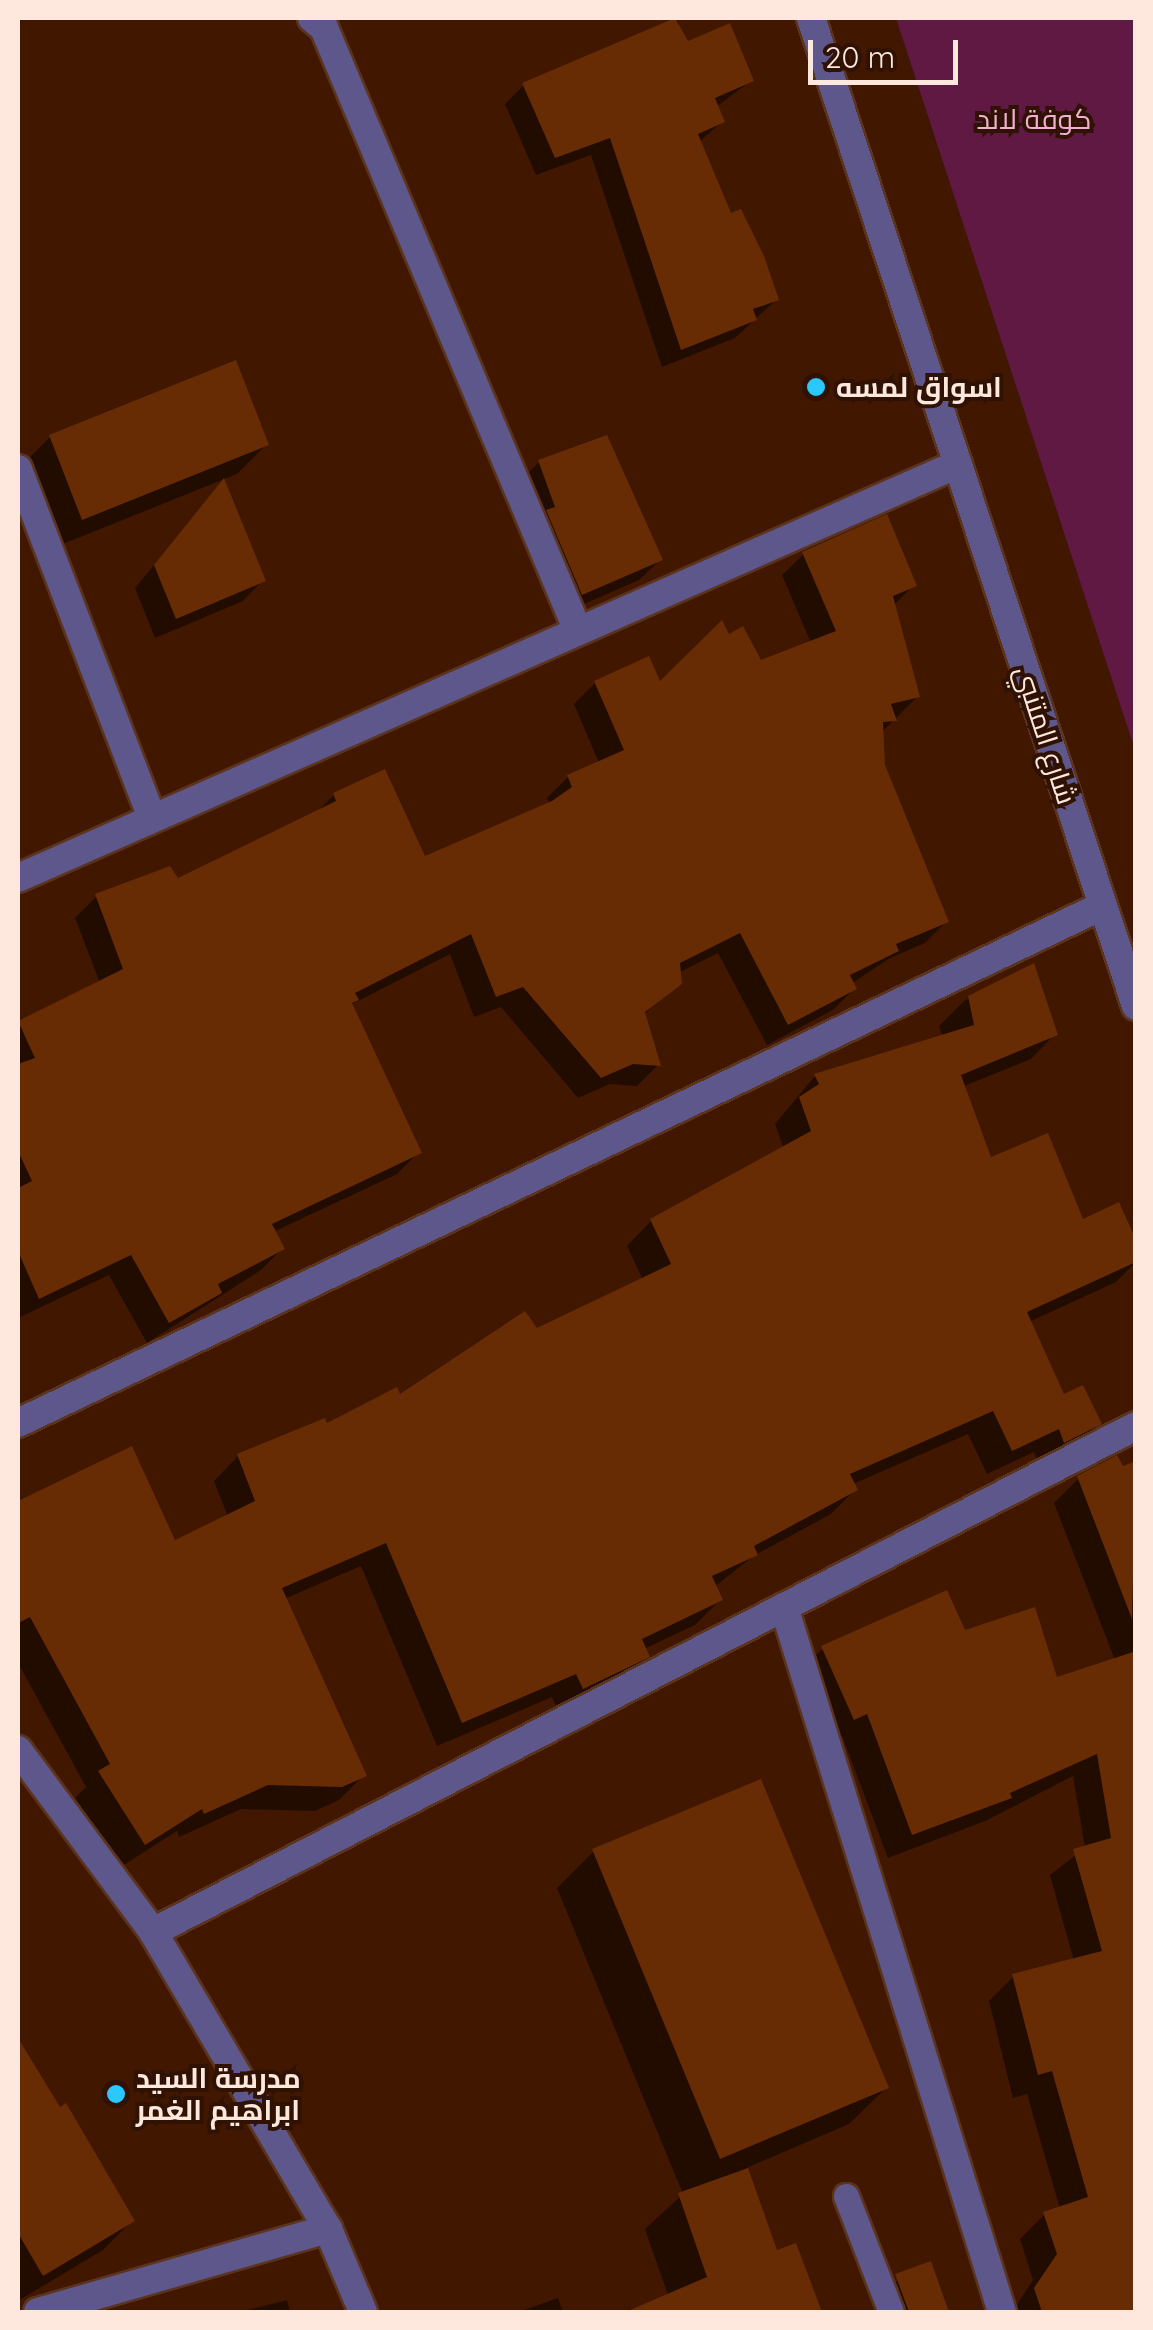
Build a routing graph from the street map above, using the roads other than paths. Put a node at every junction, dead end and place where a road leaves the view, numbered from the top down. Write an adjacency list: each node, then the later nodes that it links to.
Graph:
1 (312, 18): 5 (street)
2 (811, 18): 3 (street, شارع المتنبي)
3 (958, 464): 5 (street); 8 (street, شارع المتنبي)
4 (18, 470): 6 (street)
5 (578, 631): 6 (street)
6 (151, 816): 7 (street)
7 (18, 878)
8 (1102, 906): 9 (street, شارع المتنبي); 10 (street)
9 (1136, 1006)
10 (18, 1423)
11 (1136, 1426): 12 (street)
12 (784, 1606): 14 (street); 20 (street)
13 (20, 1757): 14 (street)
14 (153, 1932): 16 (street)
15 (846, 2196): 19 (lane)
16 (328, 2228): 17 (street); 18 (street)
17 (38, 2312)
18 (363, 2312)
19 (891, 2312)
20 (1002, 2312)

